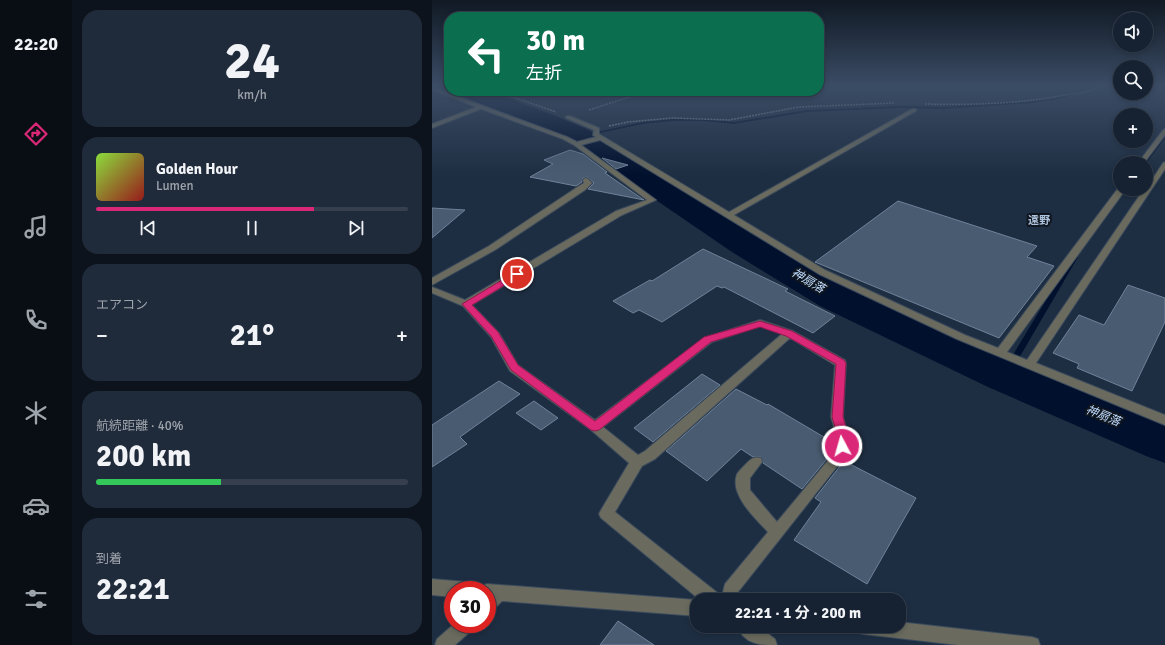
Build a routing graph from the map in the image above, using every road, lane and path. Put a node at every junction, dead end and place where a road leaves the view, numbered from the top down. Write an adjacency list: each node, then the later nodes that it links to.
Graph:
1 (460, 115): 8 (street)
2 (503, 115): 12 (street)
3 (563, 115): 7 (path)
4 (574, 115): 7 (path)
5 (755, 115): 9 (path)
6 (905, 115): 17 (street)
7 (568, 117): 9 (street)
8 (432, 126)
9 (597, 129): 11 (street)
10 (1165, 130): 13 (street)
11 (601, 138): 12 (street); 17 (street)
12 (576, 144): 20 (street)
13 (1146, 156)
14 (1165, 164): 23 (street)
15 (586, 180): 18 (street)
16 (1117, 196): 22 (street)
17 (728, 215): 22 (street)
18 (432, 282)
19 (432, 290): 20 (street)
20 (466, 304): 25 (street)
21 (789, 334): 25 (street); 26 (street); 28 (street)
22 (1000, 353): 23 (street)
23 (1029, 365): 24 (street)
24 (1165, 420)
25 (595, 427): 26 (street)
26 (637, 462): 32 (street)
27 (756, 462): 28 (street)
28 (777, 532): 33 (street)
29 (432, 587): 30 (street)
30 (444, 588)
31 (496, 592): 34 (street)
32 (704, 593)
33 (730, 593)
34 (690, 607)
35 (906, 632): 38 (street)
36 (456, 633): 39 (street)
37 (753, 633): 40 (street)
38 (993, 643): 41 (street)
39 (443, 645)
40 (768, 645)
41 (1032, 645)

